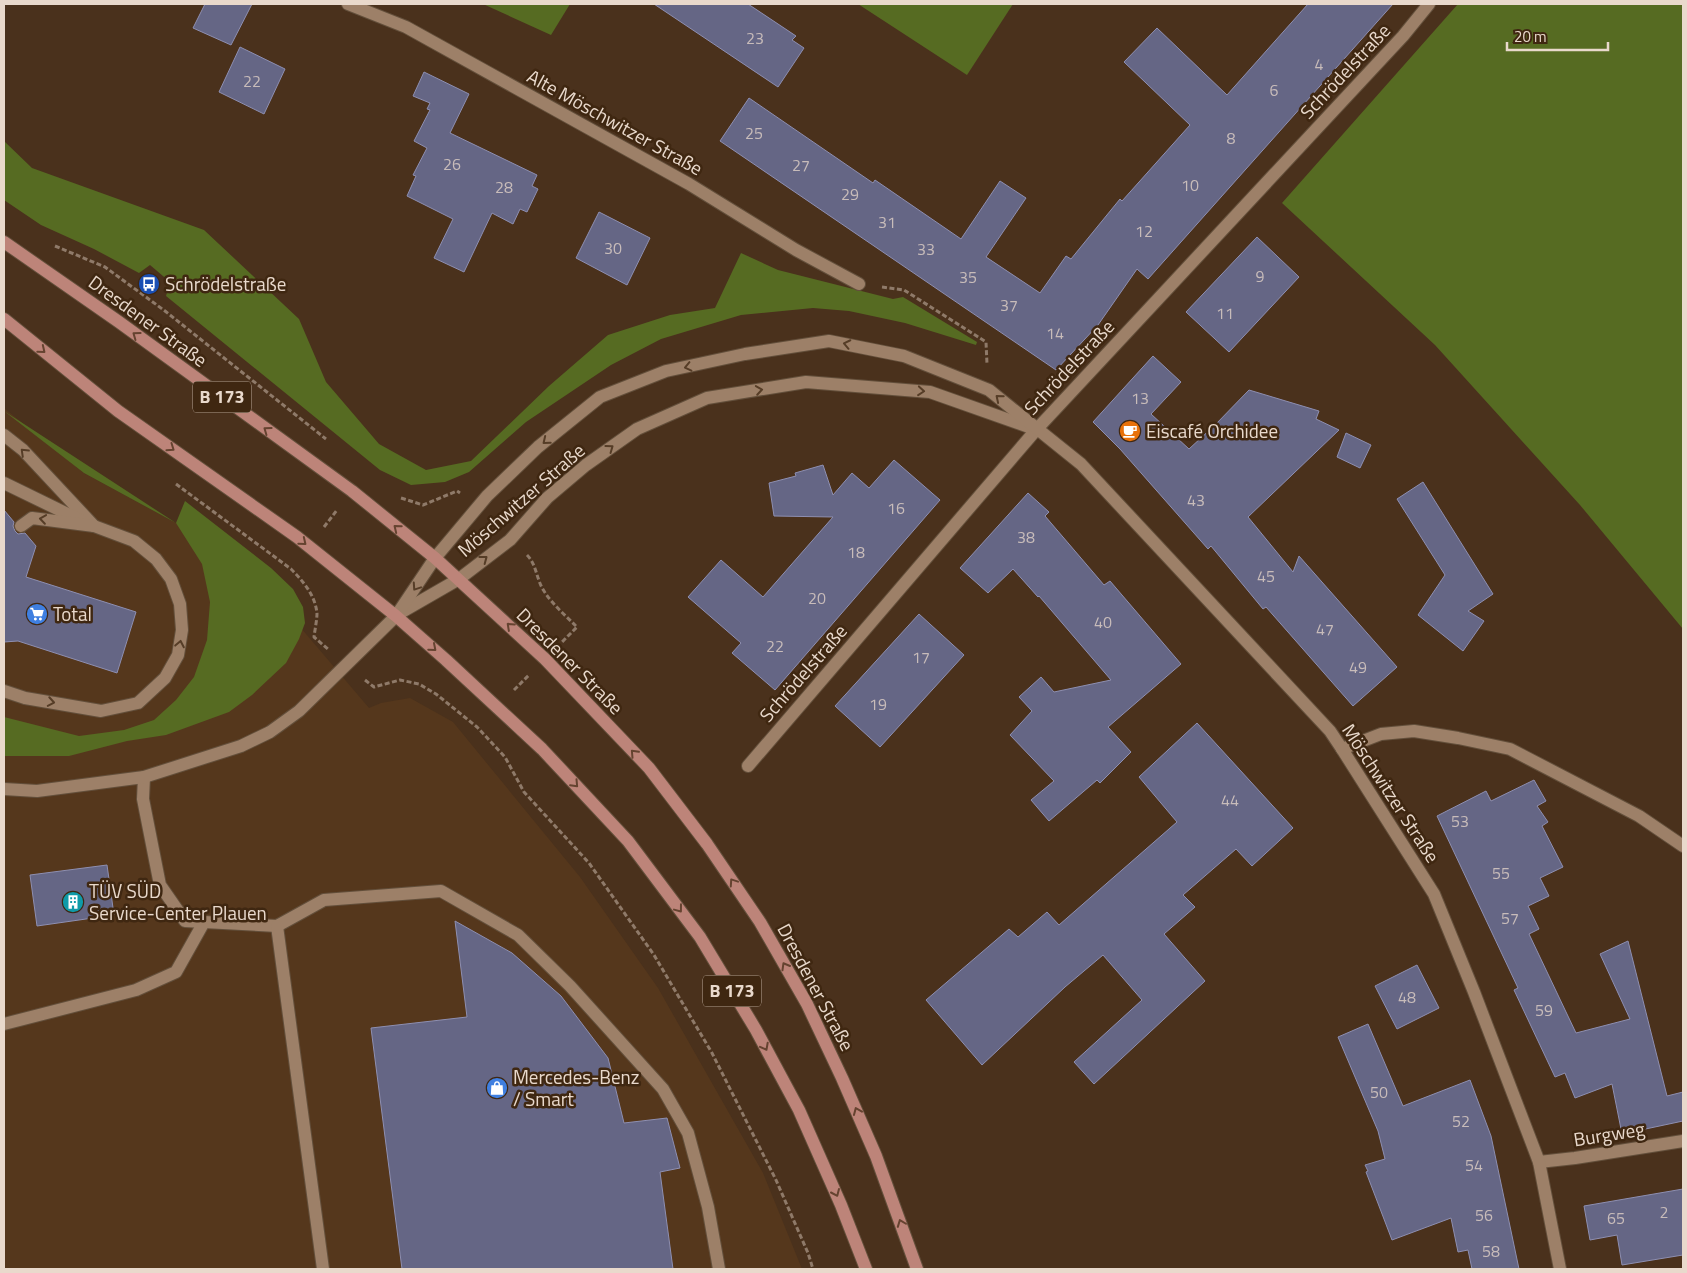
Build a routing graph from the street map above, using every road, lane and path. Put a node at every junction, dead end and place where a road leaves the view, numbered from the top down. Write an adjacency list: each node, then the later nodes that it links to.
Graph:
1 (348, 4): 5 (main road, Alte Möschwitzer Straße)
2 (1429, 4): 8 (main road, Schrödelstraße)
3 (4, 242): 14 (main road, Dresdener Straße / B 173, one-way to 3)
4 (50, 244): 10 (path)
5 (859, 284): 7 (path)
6 (4, 319): 18 (main road, B 173, one-way to 18)
7 (989, 390): 8 (main road, Möschwitzer Straße, one-way to 7); 19 (main road, Möschwitzer Straße, one-way to 19)
8 (1036, 430): 21 (main road, Möschwitzer Straße, one-way to 8); 27 (main road, Möschwitzer Straße); 28 (main road, Schrödelstraße)
9 (4, 435): 17 (main road, one-way to 9)
10 (328, 441)
11 (172, 481): 24 (path)
12 (4, 483): 17 (main road)
13 (457, 490): 15 (path)
14 (352, 491): 18 (path); 19 (main road, Dresdener Straße / B 173, one-way to 14)
15 (398, 498)
16 (21, 526): 17 (main road, one-way to 16)
17 (94, 526): 26 (main road, one-way to 17)
18 (308, 546): 22 (main road, B 173)
19 (436, 558): 21 (main road, Dresdener Straße / B 173); 22 (main road, Möschwitzer Straße, one-way to 22)
20 (533, 562): 23 (path)
21 (459, 579): 22 (main road, Möschwitzer Straße); 41 (main road, Dresdener Straße / B 173, one-way to 21)
22 (396, 616): 29 (main road); 40 (main road, B 173, one-way to 40)
23 (577, 627)
24 (314, 637)
25 (374, 687): 39 (path)
26 (4, 691)
27 (1342, 750): 31 (main road); 36 (main road, Möschwitzer Straße)
28 (748, 766)
29 (144, 777): 30 (main road); 32 (main road)
30 (4, 789)
31 (1683, 846)
32 (204, 922): 33 (main road); 34 (main road)
33 (277, 926): 37 (main road); 38 (main road)
34 (4, 1024)
35 (1683, 1141): 36 (main road, Burgweg)
36 (1539, 1162): 42 (main road, Möschwitzer Straße)
37 (323, 1269)
38 (719, 1269)
39 (813, 1269)
40 (866, 1269)
41 (917, 1269)
42 (1560, 1269)

